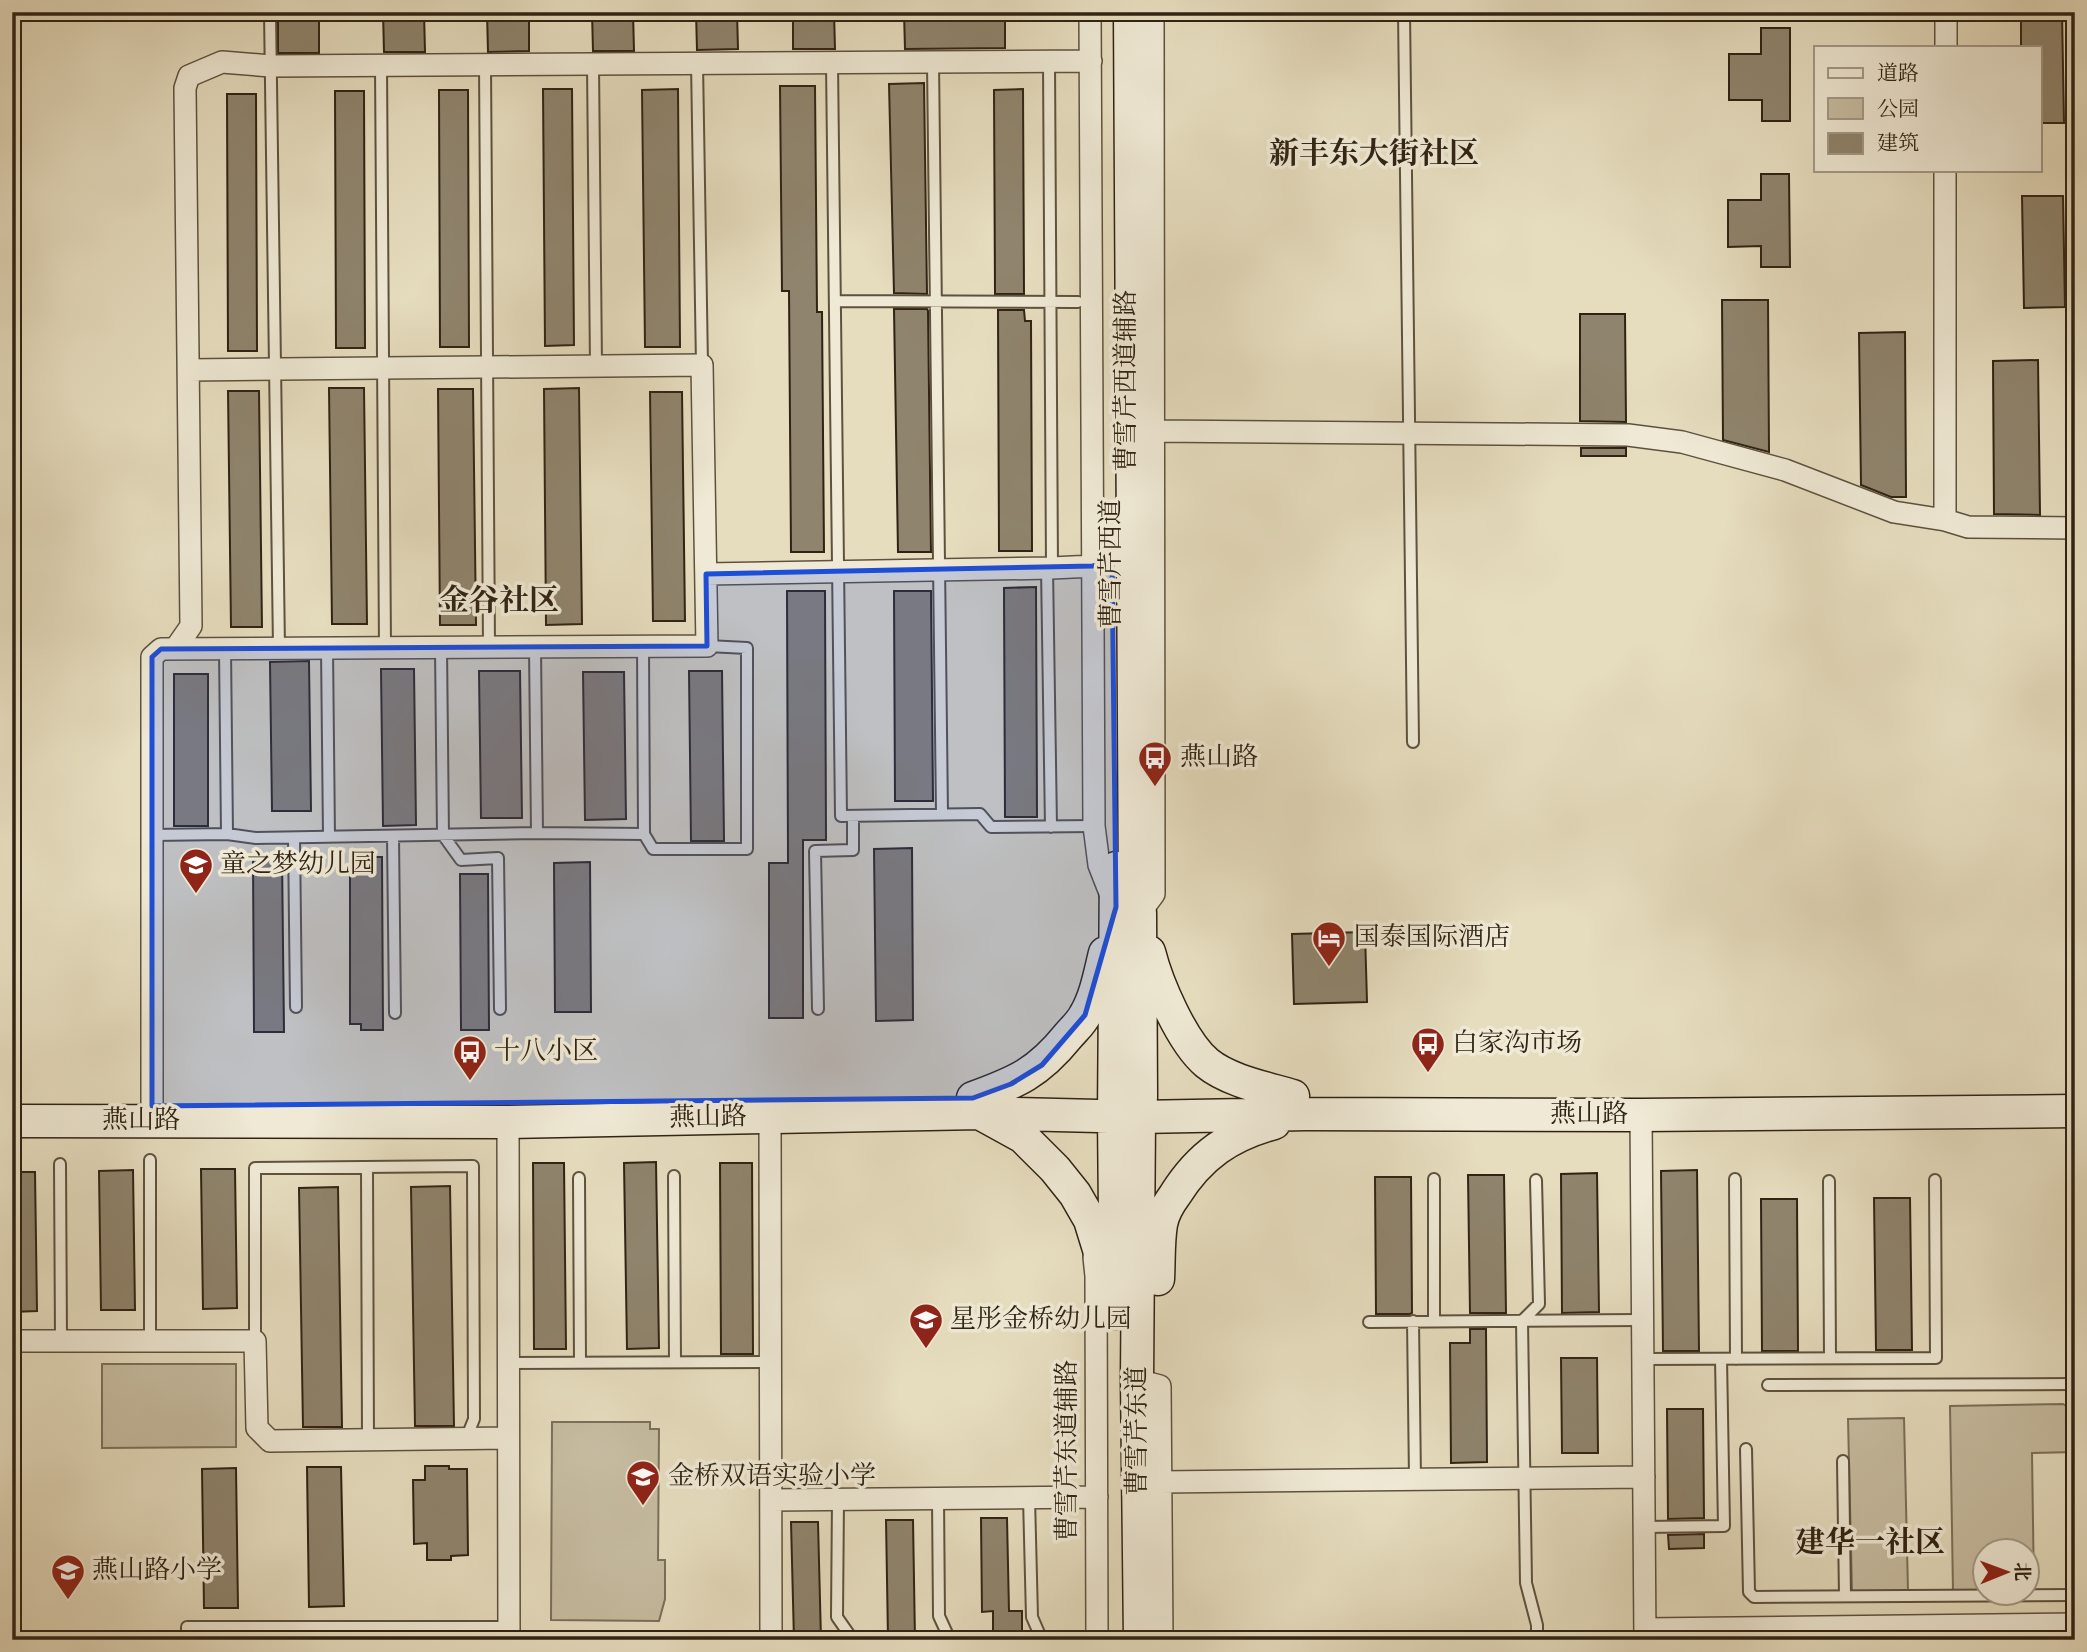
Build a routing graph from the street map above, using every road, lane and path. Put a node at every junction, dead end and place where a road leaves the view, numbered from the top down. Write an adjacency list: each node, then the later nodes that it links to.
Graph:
1 (270, 12): 16 (lane)
2 (1090, 12): 9 (street, 曹雪芹西道辅路)
3 (1109, 12): 33 (main road, 曹雪芹西道)
4 (1130, 12): 30 (main road, 曹雪芹西道)
5 (1153, 12): 30 (street, 曹雪芹西道辅路)
6 (1405, 12): 29 (lane)
7 (1946, 12): 8 (street)
8 (1946, 46)
9 (1091, 61): 11 (street); 33 (street, 曹雪芹西道辅路)
10 (933, 62): 11 (street); 15 (street); 20 (lane)
11 (1049, 62): 21 (lane)
12 (485, 64): 13 (street); 17 (street); 25 (lane)
13 (593, 64): 14 (street); 23 (lane)
14 (698, 64): 15 (street); 24 (lane)
15 (832, 64): 19 (lane)
16 (271, 65): 17 (street); 27 (lane); 28 (street)
17 (381, 65): 26 (lane)
18 (1945, 172): 31 (street)
19 (835, 301): 20 (lane); 36 (lane)
20 (936, 302): 21 (lane); 35 (lane)
21 (1050, 302): 22 (lane); 34 (lane)
22 (1078, 302)
23 (596, 366): 24 (street); 25 (street)
24 (702, 366): 37 (street)
25 (487, 367): 26 (street); 45 (lane)
26 (383, 368): 27 (street); 43 (lane)
27 (275, 369): 28 (street); 41 (lane)
28 (189, 370): 46 (street)
29 (1409, 432): 30 (street); 31 (street); 48 (lane)
30 (1144, 437): 61 (main road, 曹雪芹西道)
31 (1945, 520): 32 (street)
32 (2075, 528)
33 (1102, 563): 34 (street); 51 (street, 曹雪芹西道辅路); 61 (main road, 曹雪芹西道)
34 (1050, 568): 35 (street); 52 (lane)
35 (939, 570): 36 (street); 49 (lane)
36 (839, 571): 37 (street); 50 (lane)
37 (706, 574): 39 (street)
38 (643, 646): 39 (street); 40 (street); 55 (lane)
39 (707, 646): 55 (lane)
40 (534, 647): 45 (street); 53 (lane)
41 (279, 648): 42 (street); 47 (street)
42 (327, 648): 43 (street); 59 (lane)
43 (386, 648): 44 (street)
44 (441, 648): 45 (street); 57 (lane)
45 (489, 648)
46 (175, 649): 47 (street); 56 (street)
47 (225, 649): 54 (lane)
48 (1413, 742)
49 (942, 814): 50 (lane); 52 (lane)
50 (853, 816): 64 (lane)
51 (1094, 826): 52 (lane); 61 (street, 曹雪芹西道辅路)
52 (1051, 828)
53 (537, 833): 55 (lane); 57 (lane)
54 (227, 834): 56 (lane); 60 (lane)
55 (643, 834)
56 (152, 835): 70 (street)
57 (443, 835): 58 (lane); 63 (lane)
58 (393, 836): 59 (lane); 65 (lane)
59 (329, 837): 60 (lane)
60 (294, 838): 62 (lane)
61 (1128, 910): 68 (main road); 69 (main road); 71 (main road, 曹雪芹西道)
62 (296, 1007)
63 (500, 1009)
64 (818, 1009)
65 (395, 1013)
66 (2075, 1093): 69 (main road, 燕山路)
67 (12, 1105): 70 (main road, 燕山路)
68 (976, 1105): 70 (main road, 燕山路); 71 (main road, 燕山路); 74 (main road, 燕山路); 87 (main road)
69 (1300, 1105): 71 (main road, 燕山路); 73 (main road, 燕山路); 106 (main road)
70 (152, 1106)
71 (1127, 1107): 88 (main road, 曹雪芹东道); 106 (main road, 曹雪芹东道)
72 (2075, 1111): 73 (main road, 燕山路)
73 (1641, 1115): 89 (street)
74 (770, 1117): 76 (main road, 燕山路); 103 (street)
75 (12, 1121): 76 (main road, 燕山路)
76 (508, 1122): 104 (street)
77 (150, 1160): 94 (lane)
78 (60, 1164): 95 (lane)
79 (367, 1167): 97 (lane); 109 (lane); 111 (lane)
80 (674, 1177): 102 (lane)
81 (579, 1178): 105 (lane)
82 (1434, 1179): 91 (lane)
83 (1536, 1180): 92 (lane)
84 (1735, 1180): 101 (lane)
85 (1935, 1180): 98 (lane)
86 (1829, 1181): 98 (lane)
87 (1090, 1220): 88 (main road); 118 (street, 曹雪芹东道辅路)
88 (1116, 1302): 139 (main road, 曹雪芹东道)
89 (1642, 1320): 92 (lane); 99 (street)
90 (1413, 1321): 91 (lane); 93 (lane); 116 (lane)
91 (1434, 1321): 92 (lane)
92 (1522, 1321): 115 (lane)
93 (1369, 1322)
94 (150, 1339): 95 (street); 97 (street)
95 (61, 1340): 96 (street)
96 (12, 1341)
97 (256, 1341): 111 (street)
98 (1830, 1358): 101 (lane)
99 (1642, 1359): 100 (lane); 114 (street)
100 (1721, 1359): 101 (lane); 123 (lane)
101 (1736, 1359)
102 (675, 1362): 103 (lane); 105 (lane)
103 (771, 1362): 122 (street)
104 (508, 1363): 105 (lane); 110 (street)
105 (580, 1363)
106 (1148, 1383): 117 (street); 140 (main road, 曹雪芹东道)
107 (2075, 1384): 108 (lane)
108 (1768, 1385)
109 (466, 1438): 110 (street); 111 (street)
110 (508, 1438): 129 (street)
111 (368, 1440)
112 (1746, 1449): 125 (lane)
113 (1843, 1461): 125 (lane)
114 (1644, 1477): 115 (street); 123 (street)
115 (1524, 1478): 116 (street); 142 (lane)
116 (1415, 1479): 117 (street)
117 (1161, 1482): 141 (street)
118 (1097, 1497): 120 (street); 138 (street, 曹雪芹东道辅路)
119 (938, 1498): 120 (street); 121 (street); 136 (lane)
120 (1029, 1498): 137 (lane)
121 (838, 1499): 122 (street); 135 (lane)
122 (771, 1500): 134 (street)
123 (1644, 1527): 130 (street)
124 (2075, 1595): 125 (lane)
125 (1845, 1596)
126 (2075, 1624): 130 (street)
127 (268, 1626): 128 (lane); 131 (lane); 132 (lane)
128 (382, 1627): 129 (lane); 133 (lane)
129 (509, 1633)
130 (1645, 1634)
131 (187, 1640)
132 (268, 1640)
133 (382, 1640)
134 (771, 1640)
135 (853, 1640)
136 (950, 1640)
137 (1042, 1640)
138 (1097, 1640)
139 (1118, 1640)
140 (1140, 1640)
141 (1162, 1640)
142 (1537, 1640)

